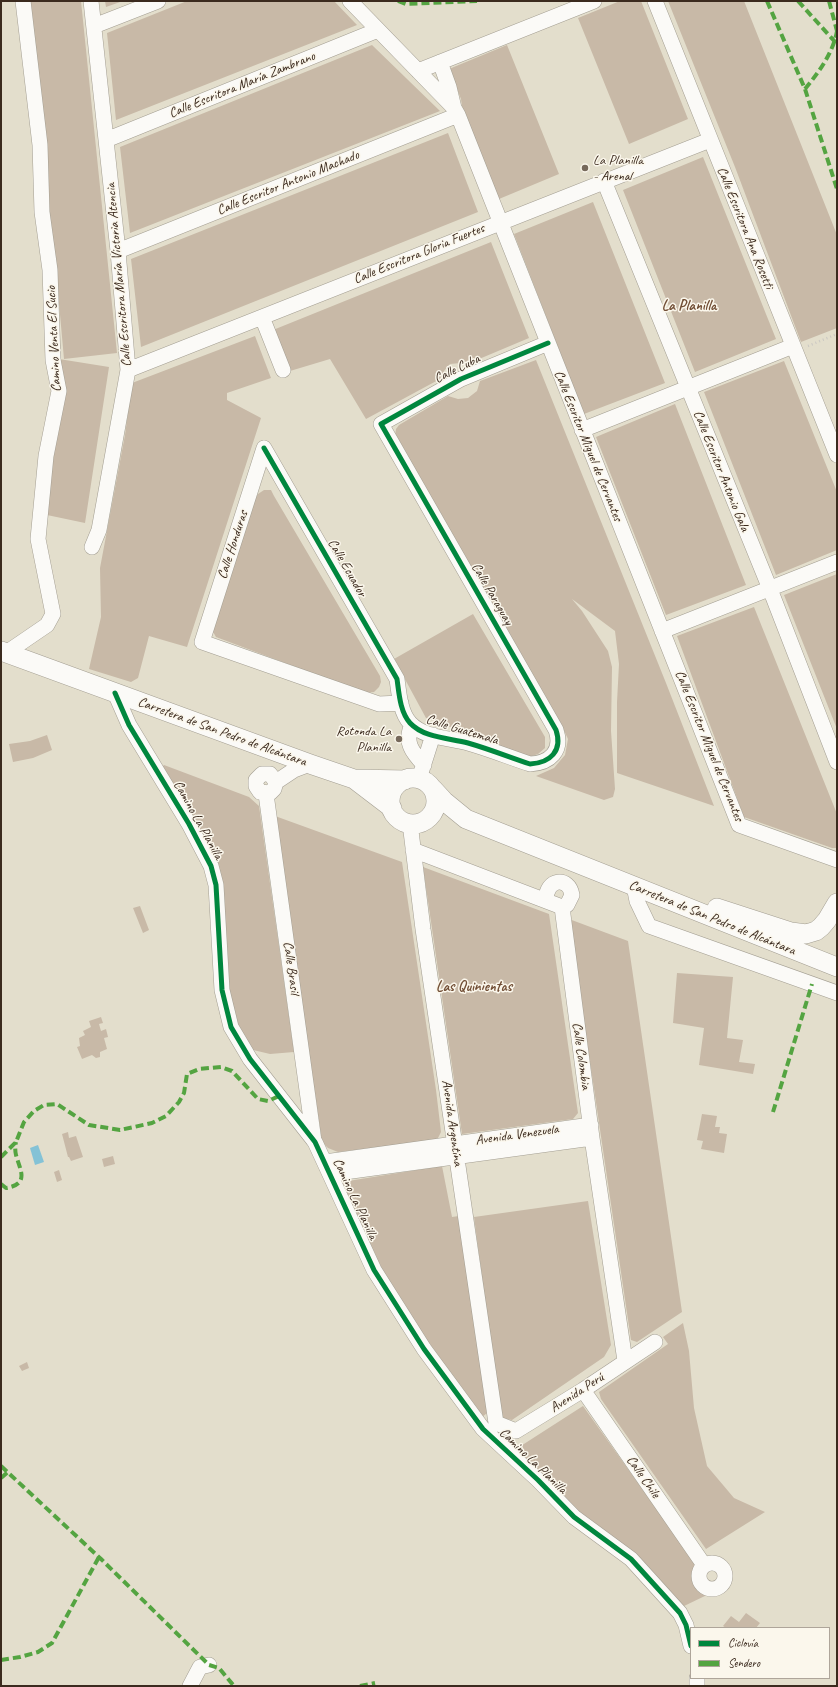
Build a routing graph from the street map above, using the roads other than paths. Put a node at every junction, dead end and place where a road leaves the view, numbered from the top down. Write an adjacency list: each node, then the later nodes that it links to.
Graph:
1 (23, 1): 31 (street, Camino Venta El Sucio)
2 (91, 1): 7 (street, Calle Escritora María Victoria Atencia)
3 (158, 1): 7 (street)
4 (350, 1): 8 (street, Calle Escritor Miguel de Cervantes)
5 (594, 1): 9 (street)
6 (655, 1): 13 (street, Calle Escritora Ana Rosetti)
7 (94, 26): 12 (street, Calle Escritora María Victoria Atencia)
8 (378, 30): 10 (street, Calle Escritor Miguel de Cervantes); 12 (street, Calle Escritora María Zambrano)
9 (440, 62): 10 (street); 11 (street)
10 (418, 71): 11 (street, Calle Escritor Miguel de Cervantes)
11 (456, 112): 15 (street, Calle Escritor Miguel de Cervantes); 16 (street, Calle Escritor Antonio Machado)
12 (106, 140): 16 (street, Calle Escritora María Victoria Atencia)
13 (710, 140): 14 (street, Calle Escritora Gloria Fuertes); 19 (street, Calle Escritora Ana Rosetti)
14 (604, 181): 15 (street, Calle Escritora Gloria Fuertes); 22 (street, Calle Escritor Antonio Gala)
15 (500, 222): 17 (street, Calle Escritora Gloria Fuertes); 18 (street, Calle Escritor Miguel de Cervantes)
16 (118, 251): 20 (street, Calle Escritora María Victoria Atencia)
17 (262, 317): 20 (street, Calle Escritora Gloria Fuertes); 21 (street)
18 (548, 343): 23 (street, Calle Cuba); 24 (street, Calle Escritor Miguel de Cervantes)
19 (794, 349): 22 (street); 26 (street, Calle Escritora Ana Rosetti)
20 (128, 370): 27 (street, Calle Escritora María Victoria Atencia)
21 (283, 370)
22 (688, 389): 24 (street); 29 (street, Calle Escritor Antonio Gala)
23 (381, 424): 38 (street, Calle Paraguay)
24 (582, 430): 30 (street, Calle Escritor Miguel de Cervantes)
25 (264, 448): 33 (street, Calle Ecuador); 33 (street, Calle Honduras)
26 (837, 455)
27 (92, 547)
28 (837, 562): 29 (street)
29 (770, 589): 30 (street); 36 (street, Calle Escritor Antonio Gala)
30 (662, 631): 45 (street, Calle Escritor Miguel de Cervantes)
31 (4, 652): 32 (main road, Carretera de San Pedro de Alcántara)
32 (115, 693): 37 (main road, Carretera de San Pedro de Alcántara); 57 (street, Camino La Planilla)
33 (400, 703): 34 (street, Calle Guatemala)
34 (412, 724): 35 (street, Calle Guatemala); 39 (street)
35 (433, 735): 38 (street, Calle Guatemala); 39 (street)
36 (837, 762)
37 (310, 764): 40 (main road, Carretera de San Pedro de Alcántara); 57 (street, Calle Brasil)
38 (530, 764)
39 (420, 778): 40 (main road, Carretera de San Pedro de Alcántara); 41 (main road); 42 (main road, Carretera de San Pedro de Alcántara); 43 (main road)
40 (354, 779): 41 (main road, Carretera de San Pedro de Alcántara)
41 (392, 808): 43 (main road)
42 (466, 820): 43 (main road, Carretera de San Pedro de Alcántara); 46 (main road, Carretera de San Pedro de Alcántara)
43 (416, 822): 44 (street, Avenida Argentína)
44 (413, 850): 49 (street); 58 (street, Avenida Argentína)
45 (837, 860)
46 (588, 867): 47 (main road, Carretera de San Pedro de Alcántara); 48 (main road, Carretera de San Pedro de Alcántara)
47 (634, 886): 52 (main road, Carretera de San Pedro de Alcántara); 55 (street)
48 (687, 899): 50 (main road); 53 (main road, Carretera de San Pedro de Alcántara)
49 (546, 900): 51 (street); 51 (street)
50 (837, 903)
51 (562, 907): 56 (street, Calle Colombia)
52 (742, 930): 53 (main road); 54 (main road, Carretera de San Pedro de Alcántara)
53 (837, 955)
54 (837, 968)
55 (837, 993)
56 (592, 1132): 58 (street, Avenida Venezuela); 61 (street, Calle Colombia)
57 (314, 1142): 59 (street, Camino La Planilla)
58 (456, 1150): 59 (street, Avenida Venezuela); 63 (street, Avenida Argentína)
59 (327, 1168): 63 (street, Camino La Planilla)
60 (655, 1342): 61 (street, Avenida Perú)
61 (625, 1361): 62 (street, Avenida Perú)
62 (583, 1390): 63 (street, Avenida Perú); 64 (street, Calle Chile)
63 (489, 1426): 65 (street, Camino La Planilla)
64 (704, 1565)
65 (690, 1642)
66 (209, 1665): 67 (street)
67 (190, 1686)

